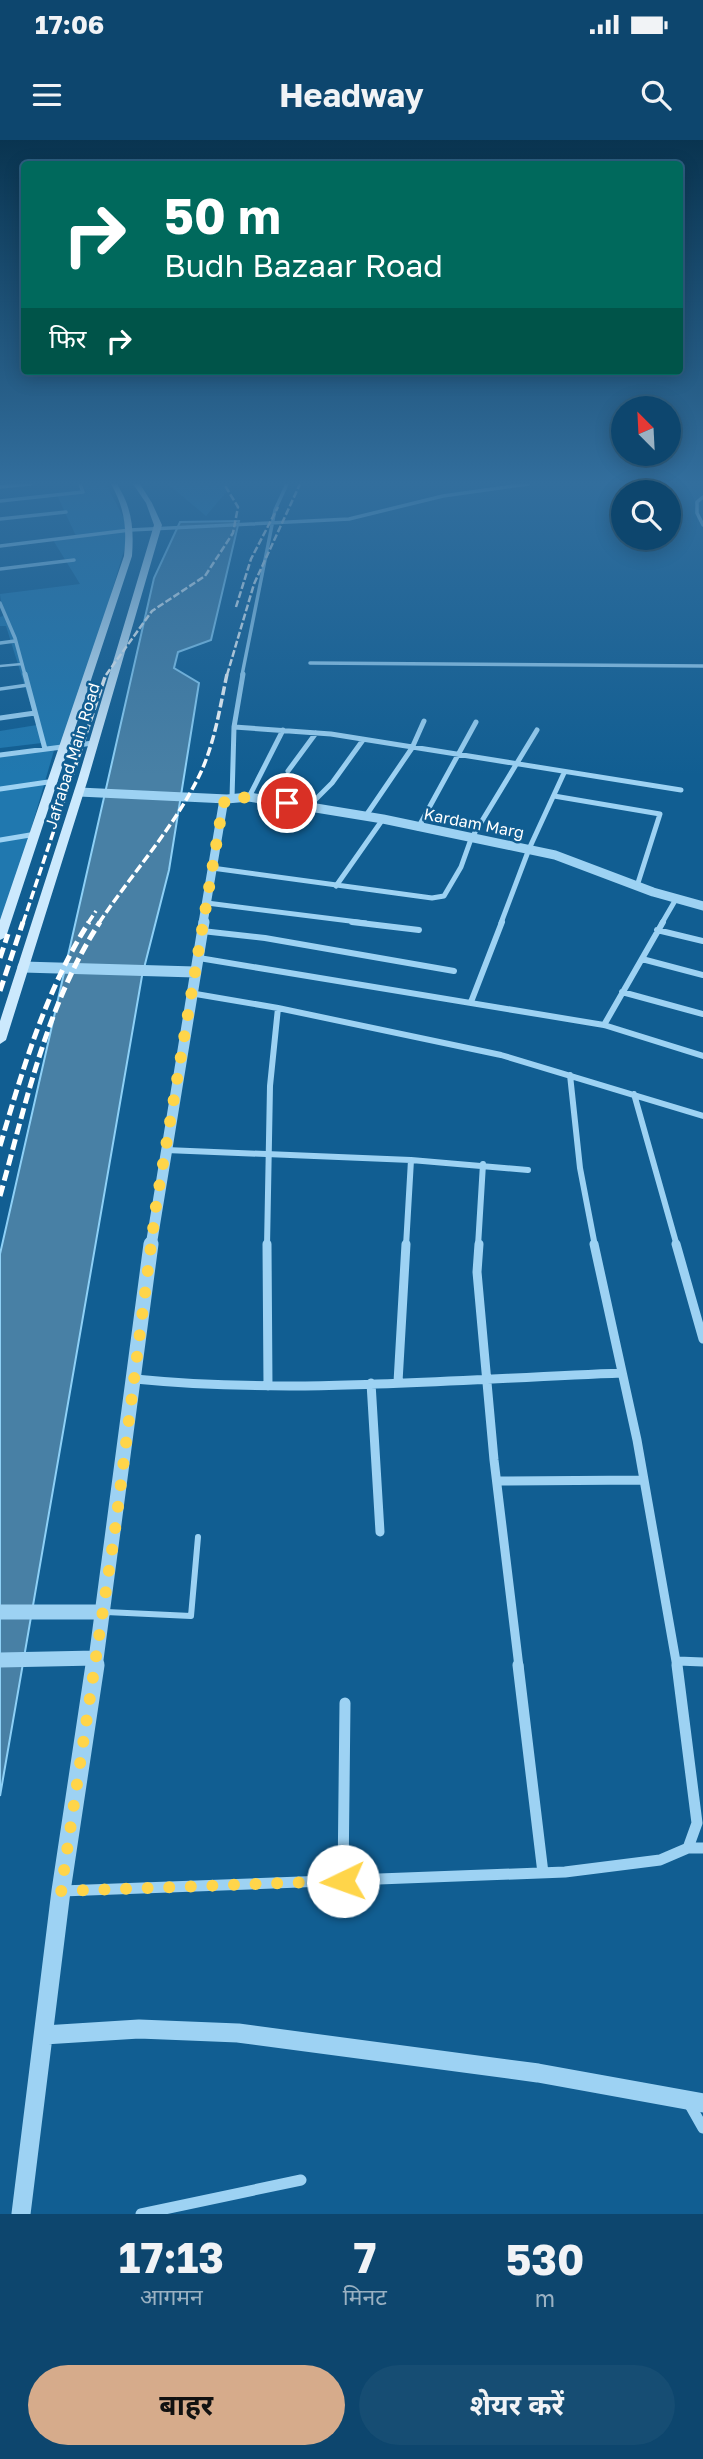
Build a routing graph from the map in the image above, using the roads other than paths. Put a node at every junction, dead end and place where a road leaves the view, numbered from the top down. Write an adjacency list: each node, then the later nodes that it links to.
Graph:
1 (120, 581): 23 (main road, Jafrabad Main Road)
2 (140, 581): 22 (main road, Jafrabad Main Road)
3 (261, 581): 17 (street)
4 (0, 603): 5 (street)
5 (15, 641): 6 (street); 8 (street)
6 (0, 643)
7 (310, 663): 10 (street)
8 (22, 664): 9 (lane); 11 (street)
9 (0, 666)
10 (703, 666)
11 (28, 685): 12 (lane); 13 (street)
12 (0, 689)
13 (35, 713): 14 (street); 25 (street)
14 (0, 718)
15 (424, 721): 24 (street)
16 (476, 722): 27 (street)
17 (234, 727): 18 (street); 37 (street)
18 (283, 730): 20 (street); 36 (street)
19 (537, 730): 28 (street)
20 (316, 733): 21 (street); 29 (street)
21 (363, 740): 24 (street); 38 (street)
22 (93, 743): 23 (street); 34 (main road, Jafrabad Main Road)
23 (67, 744): 25 (street); 31 (main road, Jafrabad Main Road)
24 (412, 748): 27 (street); 39 (street)
25 (45, 749): 26 (street)
26 (0, 755)
27 (460, 755): 28 (street); 41 (street)
28 (514, 764): 30 (street); 43 (street)
29 (288, 771)
30 (564, 773): 33 (street); 35 (street)
31 (55, 781): 32 (street); 42 (main road, Jafrabad Main Road)
32 (0, 789)
33 (681, 790)
34 (79, 792): 37 (street, Kardam Marg); 59 (main road, Jafrabad Main Road)
35 (554, 796): 45 (street); 48 (street)
36 (249, 797): 37 (street, Kardam Marg); 38 (street, Kardam Marg)
37 (230, 798): 46 (street)
38 (309, 806): 39 (street, Kardam Marg)
39 (365, 817): 40 (street, Kardam Marg)
40 (383, 819): 41 (street, Kardam Marg); 47 (street)
41 (418, 828): 43 (street, Kardam Marg)
42 (36, 834): 44 (street); 55 (main road, Jafrabad Main Road)
43 (471, 839): 45 (street, Kardam Marg); 47 (street)
44 (0, 840)
45 (528, 849): 48 (street, Kardam Marg); 64 (street)
46 (212, 869): 47 (street); 50 (street)
47 (336, 886)
48 (637, 886): 49 (street, Kardam Marg)
49 (676, 899): 51 (street, Kardam Marg); 53 (street)
50 (207, 902): 52 (street); 54 (street)
51 (703, 906)
52 (419, 930)
53 (657, 930): 56 (street); 57 (street)
54 (201, 931): 58 (street); 60 (street)
55 (0, 937)
56 (703, 941)
57 (642, 959): 61 (street); 62 (street)
58 (197, 965): 59 (street); 63 (street); 64 (street)
59 (23, 967): 68 (main road, Jafrabad Main Road)
60 (454, 971)
61 (703, 975)
62 (622, 992): 66 (street); 67 (street)
63 (190, 993): 65 (street); 73 (street)
64 (471, 1002): 67 (street)
65 (278, 1008): 70 (street); 74 (street)
66 (703, 1014)
67 (604, 1025): 69 (street)
68 (0, 1040)
69 (703, 1056)
70 (570, 1075): 71 (street); 79 (street)
71 (634, 1094): 72 (street); 78 (street)
72 (703, 1116)
73 (165, 1150): 74 (street); 80 (street)
74 (269, 1155): 75 (street); 84 (street)
75 (411, 1160): 76 (street); 82 (street)
76 (483, 1164): 77 (street); 81 (street)
77 (528, 1170)
78 (703, 1339)
79 (622, 1373): 81 (street); 85 (street)
80 (135, 1379): 84 (street); 90 (street)
81 (489, 1379): 82 (street); 86 (street)
82 (398, 1382): 83 (street)
83 (371, 1383): 84 (street); 87 (street)
84 (268, 1386)
85 (644, 1480): 86 (street); 93 (street)
86 (497, 1481): 98 (street)
87 (380, 1532)
88 (198, 1537): 90 (lane)
89 (0, 1612): 90 (street)
90 (103, 1612): 91 (street)
91 (96, 1658): 92 (street); 100 (street)
92 (0, 1660)
93 (678, 1661): 94 (street); 96 (street)
94 (703, 1662)
95 (345, 1703): 99 (street)
96 (688, 1847): 97 (street); 98 (street)
97 (703, 1848)
98 (543, 1873): 99 (street)
99 (343, 1881): 100 (street)
100 (61, 1891): 101 (street)
101 (44, 2035): 102 (street); 105 (street)
102 (696, 2102): 103 (street)
103 (703, 2128)
104 (301, 2180): 106 (street)
105 (22, 2214)
106 (141, 2214)

